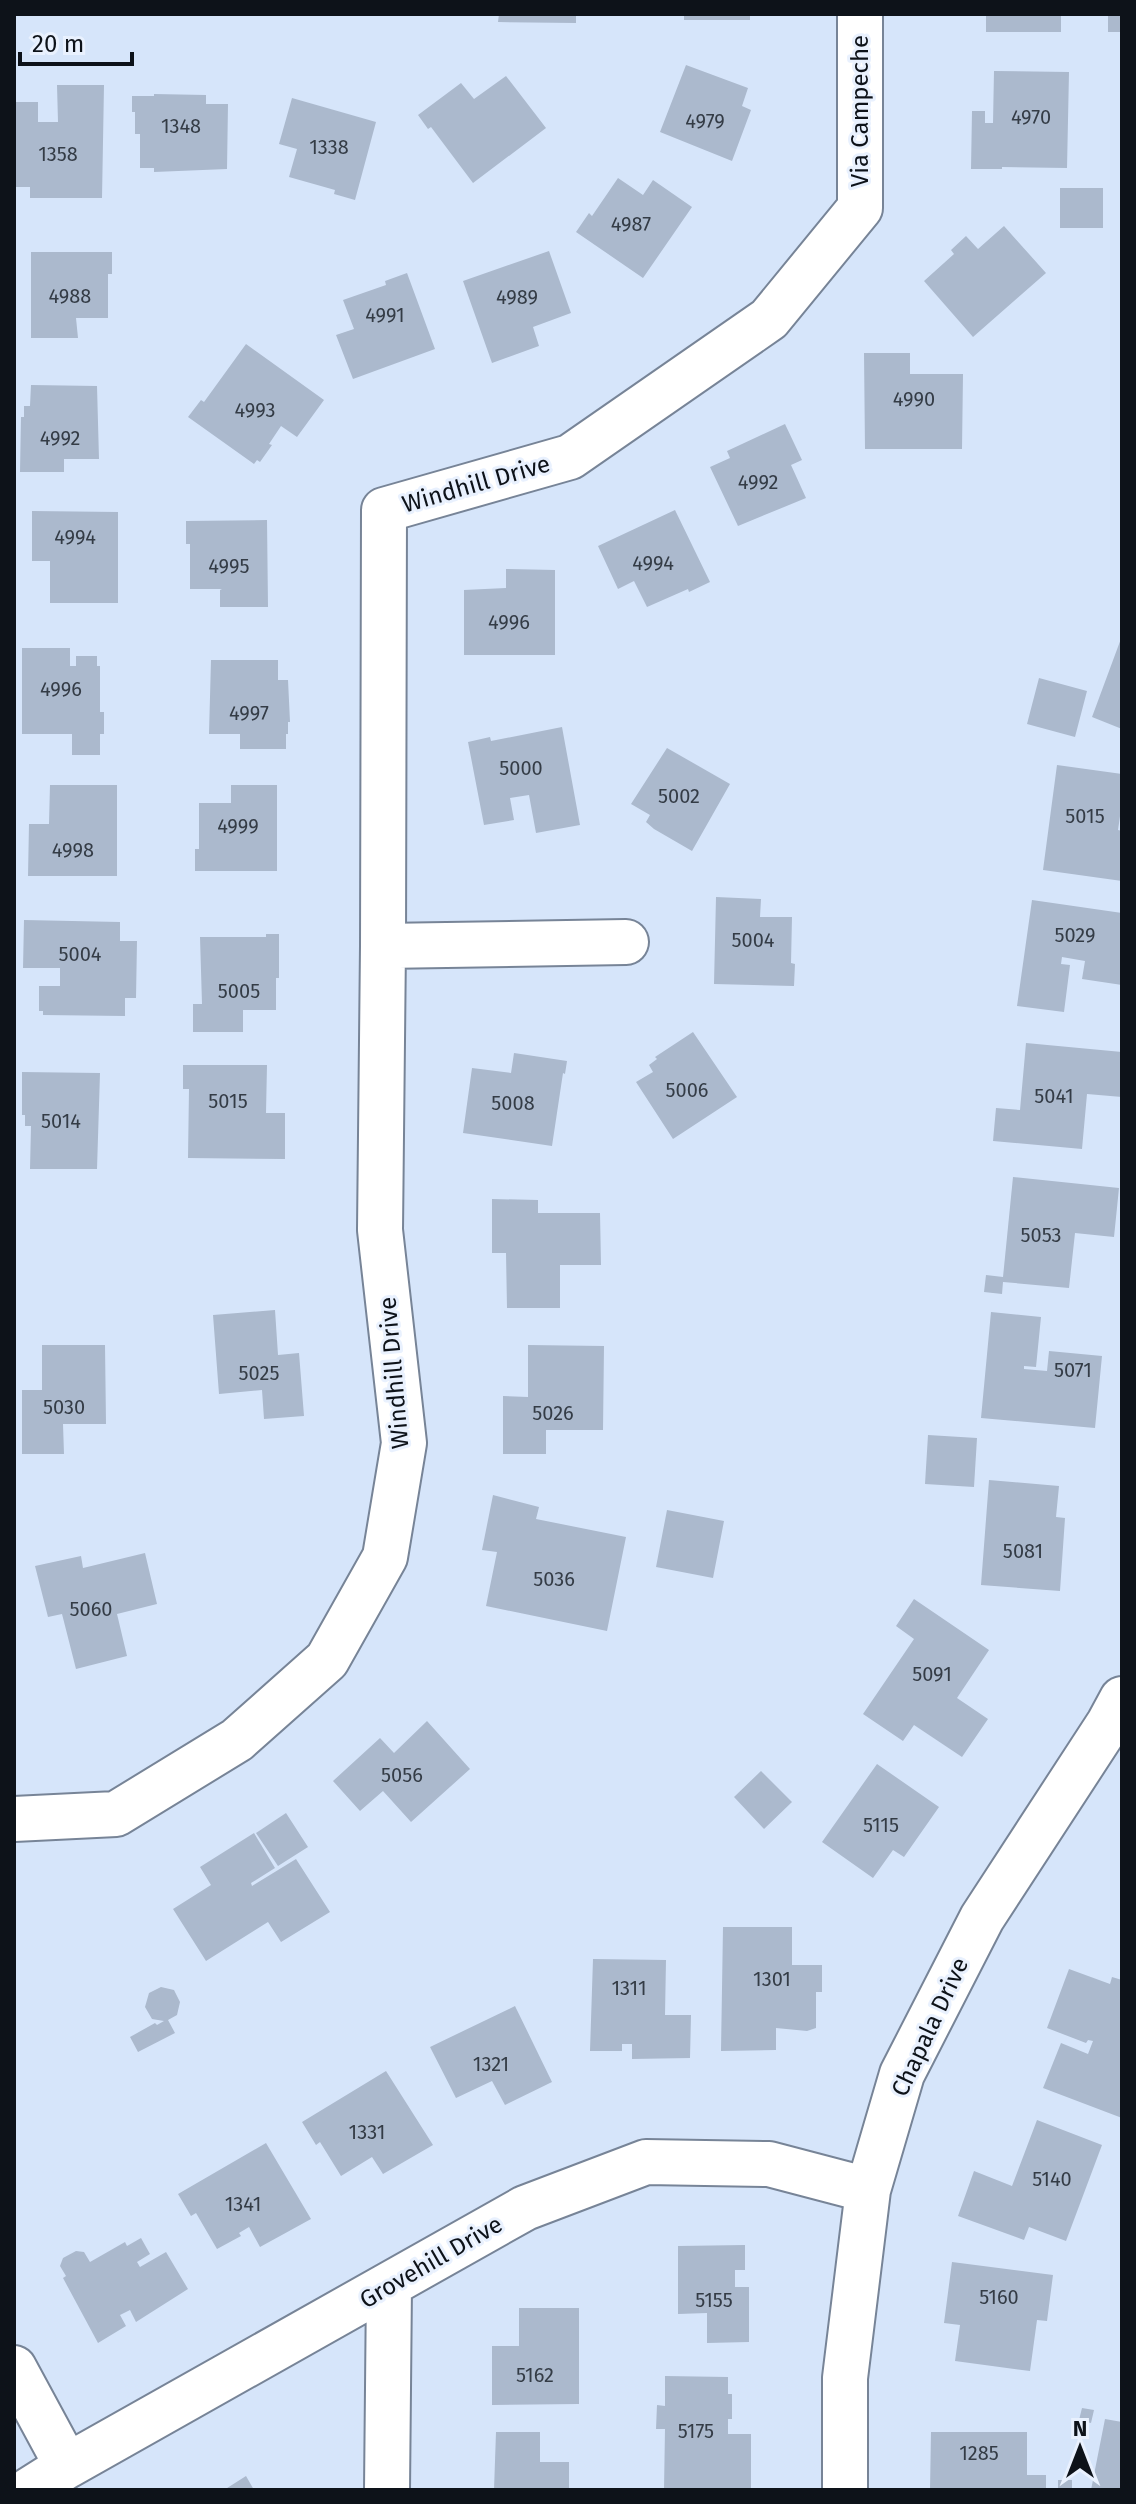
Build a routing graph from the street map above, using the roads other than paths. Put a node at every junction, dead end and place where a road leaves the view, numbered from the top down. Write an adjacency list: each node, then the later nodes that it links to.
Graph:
1 (860, 14): 2 (street, Via Campeche)
2 (860, 208): 4 (street, Windhill Drive)
3 (626, 942): 4 (street)
4 (383, 946): 6 (street, Windhill Drive)
5 (1122, 1699): 7 (street, Chapala Drive)
6 (14, 1819)
7 (868, 2190): 8 (street, Grovehill Drive); 13 (street, Chapala Drive)
8 (389, 2286): 10 (street, Grovehill Drive); 12 (street)
9 (14, 2368): 10 (street)
10 (67, 2466): 11 (street, Grovehill Drive)
11 (29, 2490)
12 (387, 2490)
13 (845, 2490)

